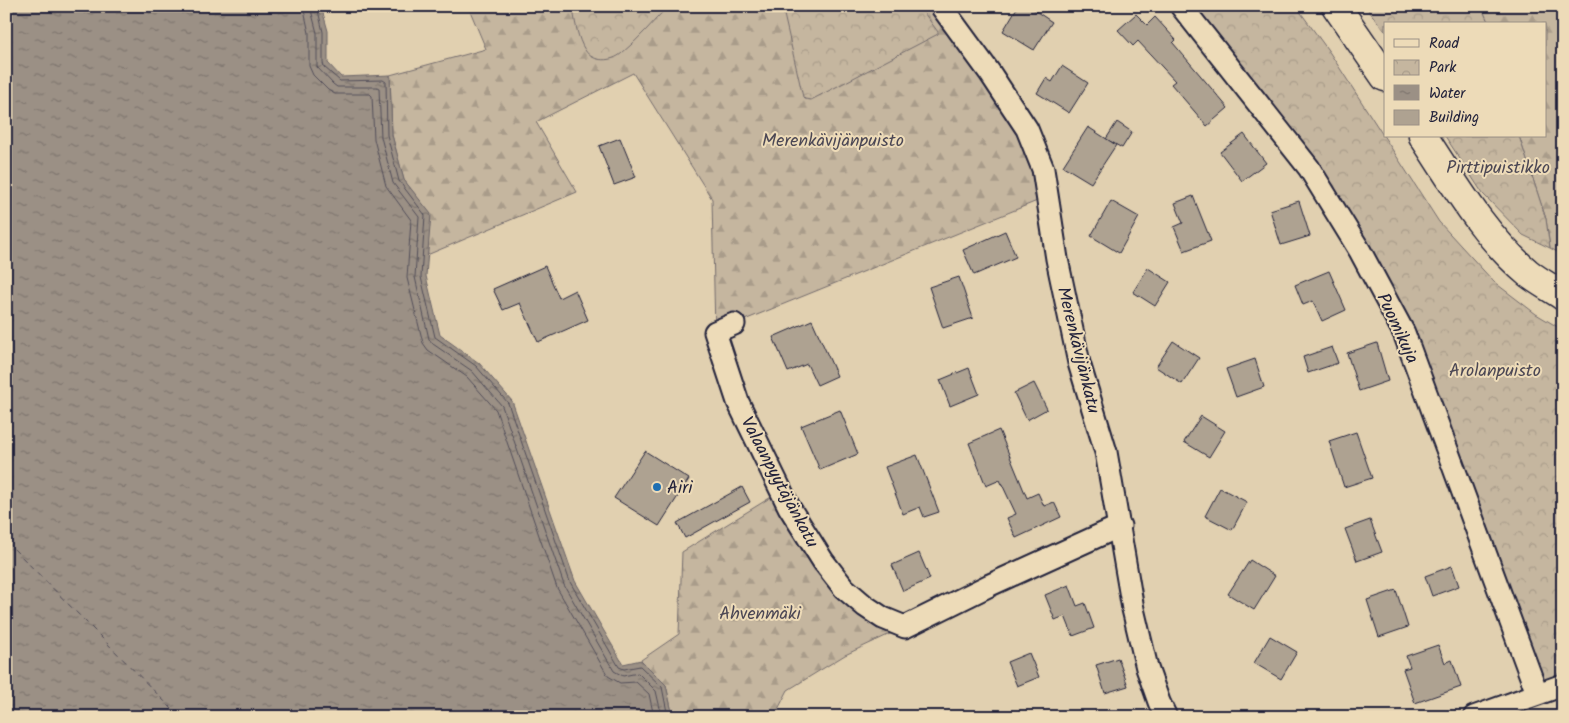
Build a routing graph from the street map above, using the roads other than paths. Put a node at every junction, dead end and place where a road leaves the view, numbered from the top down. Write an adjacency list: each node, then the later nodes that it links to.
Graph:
1 (941, 6): 8 (street, Merenkävijänkatu)
2 (1181, 6): 10 (street, Puomikuja)
3 (1336, 6): 4 (street)
4 (1384, 76)
5 (1425, 138): 6 (street)
6 (1563, 296)
7 (724, 328): 8 (street, Valaanpyytäjänkatu)
8 (1120, 526): 11 (street, Merenkävijänkatu)
9 (1563, 684): 10 (street)
10 (1537, 693): 12 (street)
11 (1166, 717)
12 (1474, 717)

